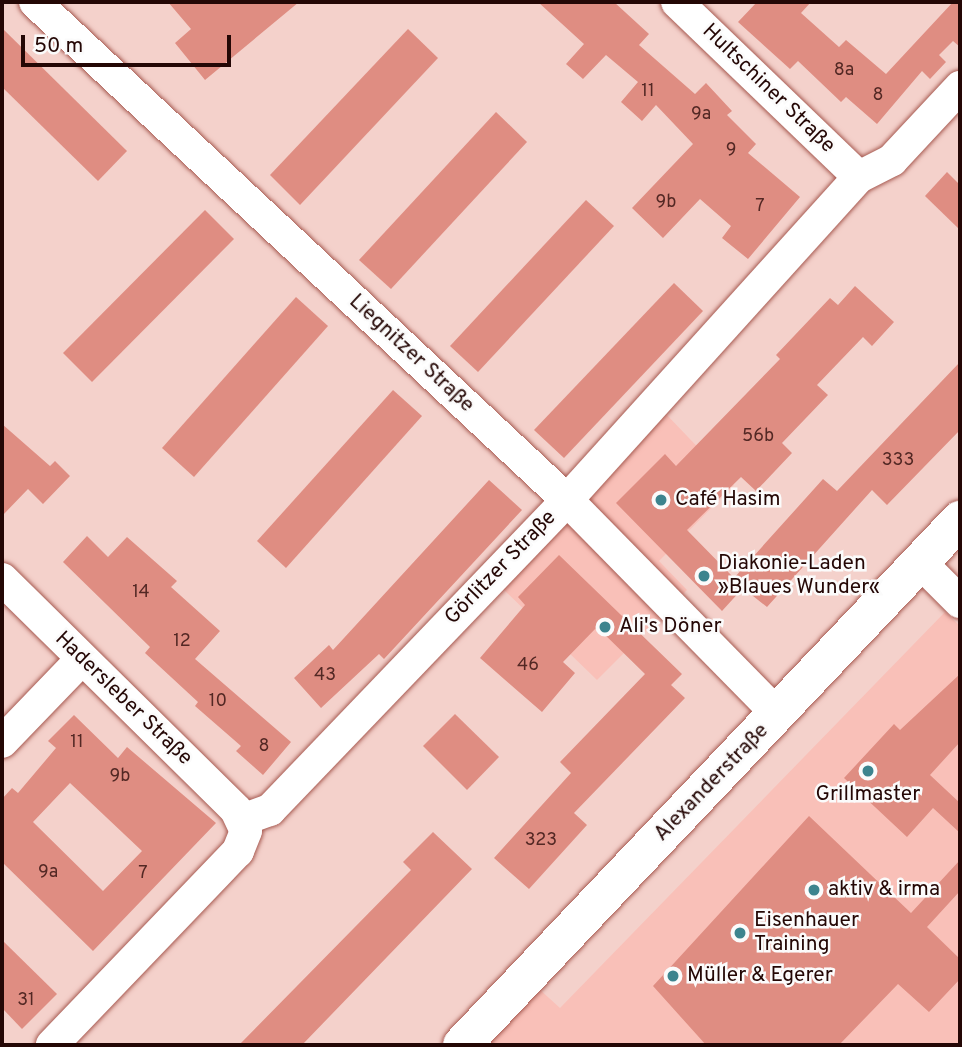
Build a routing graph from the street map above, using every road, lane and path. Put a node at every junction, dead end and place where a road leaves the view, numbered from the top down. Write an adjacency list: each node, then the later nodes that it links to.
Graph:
1 (36, 2): 5 (street, Liegnitzer Straße)
2 (693, 7): 4 (street, Hultschiner Straße)
3 (960, 87): 4 (street, Görlitzer Straße)
4 (859, 177): 5 (street, Görlitzer Straße)
5 (567, 500): 11 (street, Liegnitzer Straße); 13 (street, Görlitzer Straße)
6 (960, 520): 7 (main road, Alexanderstraße)
7 (920, 562): 9 (street); 11 (main road, Alexanderstraße)
8 (2, 579): 10 (street, Hadersleber Straße)
9 (960, 602)
10 (82, 659): 12 (street); 13 (street, Hadersleber Straße)
11 (778, 715): 15 (main road, Alexanderstraße)
12 (2, 742)
13 (242, 820): 14 (street)
14 (52, 1045)
15 (462, 1045)

